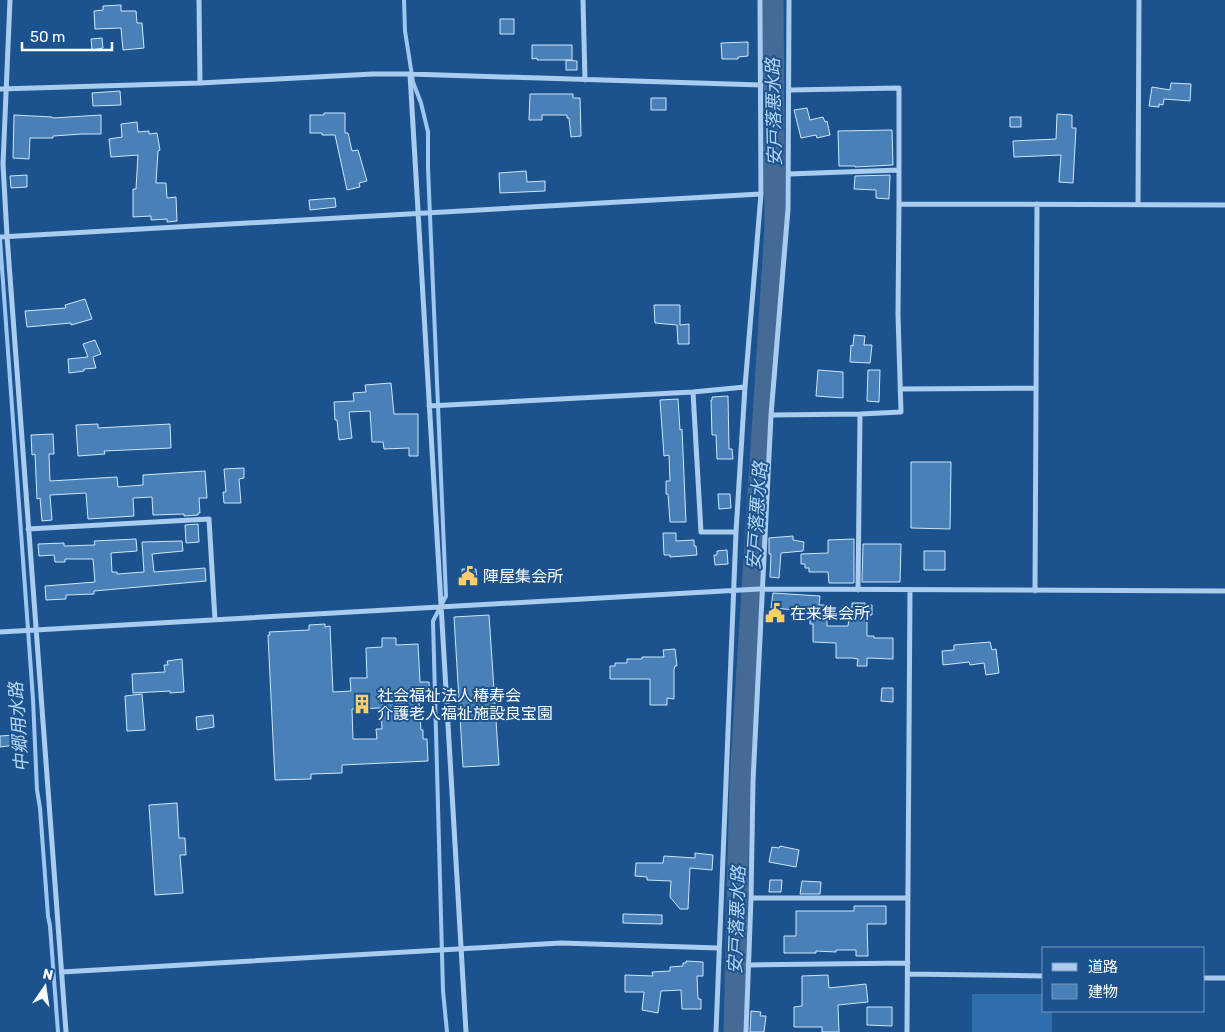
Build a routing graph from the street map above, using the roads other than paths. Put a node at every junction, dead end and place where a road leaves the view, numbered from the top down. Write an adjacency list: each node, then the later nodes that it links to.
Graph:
1 (10, 0): 11 (street)
2 (199, 0): 9 (street)
3 (583, 0): 8 (street)
4 (760, 0): 10 (street)
5 (789, 0): 12 (street)
6 (1139, 0): 18 (street)
7 (410, 74): 8 (street); 9 (street); 20 (street)
8 (585, 80): 10 (street)
9 (200, 83): 11 (street)
10 (761, 86): 15 (street)
11 (3, 89): 21 (street)
12 (790, 90): 13 (street); 14 (street)
13 (899, 170): 14 (street); 16 (street)
14 (788, 174): 29 (street)
15 (761, 194): 20 (street); 23 (street)
16 (899, 204): 17 (street); 25 (street)
17 (1038, 204): 18 (street); 24 (street)
18 (1138, 204): 19 (street)
19 (1225, 205)
20 (419, 213): 21 (street); 27 (street)
21 (7, 236): 22 (street); 30 (street)
22 (0, 237)
23 (745, 387): 26 (street); 31 (street)
24 (1036, 388): 25 (street); 36 (street)
25 (901, 389): 28 (street)
26 (693, 392): 27 (street); 31 (street)
27 (429, 406): 38 (street)
28 (860, 414): 29 (street); 34 (street)
29 (771, 415): 32 (street)
30 (28, 529): 39 (street); 40 (street)
31 (736, 532): 33 (street)
32 (761, 589): 33 (street); 34 (street); 42 (street)
33 (735, 590): 38 (street); 44 (street)
34 (858, 590): 35 (street)
35 (910, 590): 36 (street); 43 (street)
36 (1035, 591): 37 (street)
37 (1225, 592)
38 (442, 607): 39 (street); 45 (street)
39 (215, 620): 40 (street)
40 (35, 629): 41 (street); 48 (street)
41 (0, 632)
42 (751, 898): 43 (street); 47 (street)
43 (908, 898): 46 (street)
44 (718, 948): 45 (street); 55 (street)
45 (461, 949): 48 (street); 54 (street)
46 (908, 962): 47 (street); 49 (street)
47 (748, 965): 56 (street)
48 (62, 972): 53 (street)
49 (908, 974): 50 (street); 57 (street)
50 (1042, 976)
51 (1205, 978): 52 (street)
52 (1225, 978)
53 (66, 1032)
54 (466, 1032)
55 (716, 1032)
56 (746, 1032)
57 (907, 1032)

